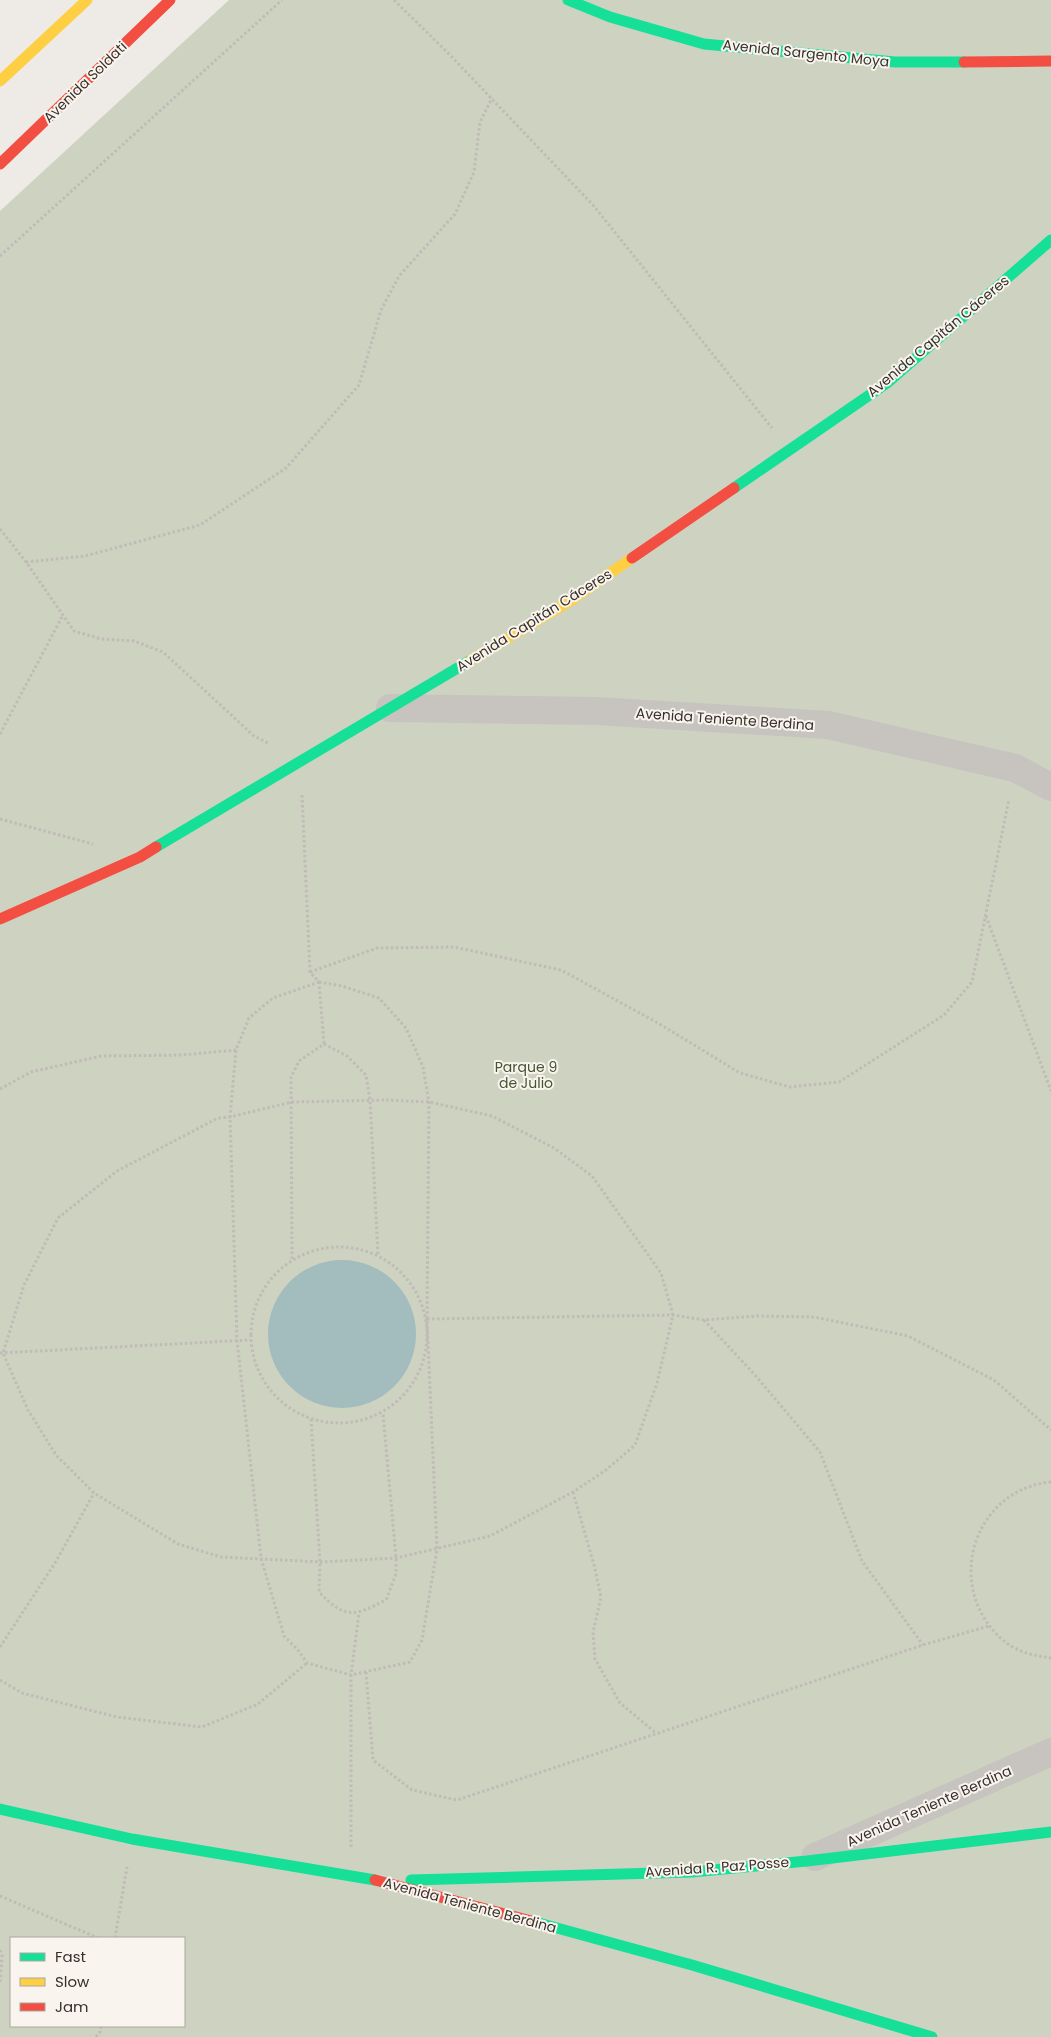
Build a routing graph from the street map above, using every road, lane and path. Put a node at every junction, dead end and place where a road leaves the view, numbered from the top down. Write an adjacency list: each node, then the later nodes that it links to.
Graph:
1 (87, 0): 7 (street)
2 (170, 0): 9 (street, Avenida Soldati)
3 (282, 0): 11 (path)
4 (394, 0): 8 (path)
5 (568, 0): 6 (street, Avenida Sargento Moya)
6 (1051, 61)
7 (0, 81)
8 (492, 98): 12 (path); 14 (path)
9 (0, 164)
10 (1051, 240): 12 (street, Avenida Capitán Cáceres)
11 (0, 256)
12 (790, 450): 16 (street, Avenida Capitán Cáceres)
13 (0, 529): 14 (path)
14 (26, 562): 15 (path)
15 (62, 615): 17 (path); 18 (path)
16 (390, 708): 18 (street, Avenida Capitán Cáceres); 19 (street, Avenida Teniente Berdina)
17 (0, 734)
18 (300, 761): 22 (street, Avenida Capitán Cáceres); 25 (path)
19 (1015, 768): 20 (street, Avenida Teniente Berdina); 23 (path)
20 (1051, 787)
21 (0, 819): 22 (path)
22 (140, 857): 24 (street, Avenida Capitán Cáceres)
23 (986, 916): 25 (path); 30 (path)
24 (0, 919)
25 (310, 972): 26 (path)
26 (319, 982): 27 (path); 28 (path); 33 (path)
27 (324, 1044): 31 (path); 32 (path)
28 (236, 1050): 29 (path); 34 (path)
29 (0, 1089)
30 (1051, 1091)
31 (370, 1100): 32 (path); 33 (path); 35 (path)
32 (292, 1102): 34 (path); 36 (path)
33 (429, 1102): 37 (path); 38 (path)
34 (230, 1118): 40 (path); 42 (path)
35 (378, 1255): 36 (path); 38 (path)
36 (292, 1259): 41 (path)
37 (673, 1315): 38 (path); 39 (path); 47 (path)
38 (427, 1319): 43 (path); 49 (path)
39 (704, 1320): 45 (path); 55 (path)
40 (237, 1340): 41 (path); 42 (path); 50 (path)
41 (250, 1340): 44 (path)
42 (2, 1353): 48 (path)
43 (383, 1414): 44 (path); 51 (path)
44 (311, 1419): 52 (path)
45 (1051, 1430)
46 (1051, 1482): 54 (path)
47 (573, 1492): 49 (path); 62 (path)
48 (94, 1493): 50 (path); 56 (path)
49 (437, 1549): 51 (path); 59 (path)
50 (261, 1558): 52 (path); 58 (path)
51 (396, 1558): 52 (path); 53 (path)
52 (320, 1562): 53 (path)
53 (359, 1613): 60 (path)
54 (989, 1626): 55 (path); 57 (path)
55 (923, 1645): 62 (path)
56 (0, 1647)
57 (1051, 1658)
58 (307, 1663): 60 (path); 61 (path)
59 (366, 1672): 60 (path); 62 (path)
60 (351, 1675): 68 (path)
61 (0, 1680)
62 (656, 1734)
63 (1051, 1752): 67 (street, Avenida Teniente Berdina)
64 (0, 1809): 66 (street, Avenida Teniente Berdina)
65 (1051, 1832): 67 (street, Avenida R. Paz Posse)
66 (132, 1838): 68 (street, Avenida Teniente Berdina); 72 (path)
67 (807, 1861): 69 (street, Avenida R. Paz Posse)
68 (350, 1877): 69 (street, Avenida Teniente Berdina)
69 (382, 1881): 75 (street, Avenida Teniente Berdina)
70 (0, 1896): 71 (path)
71 (96, 1937)
72 (115, 1937)
73 (0, 1950): 74 (path)
74 (0, 1984)
75 (932, 2037)

